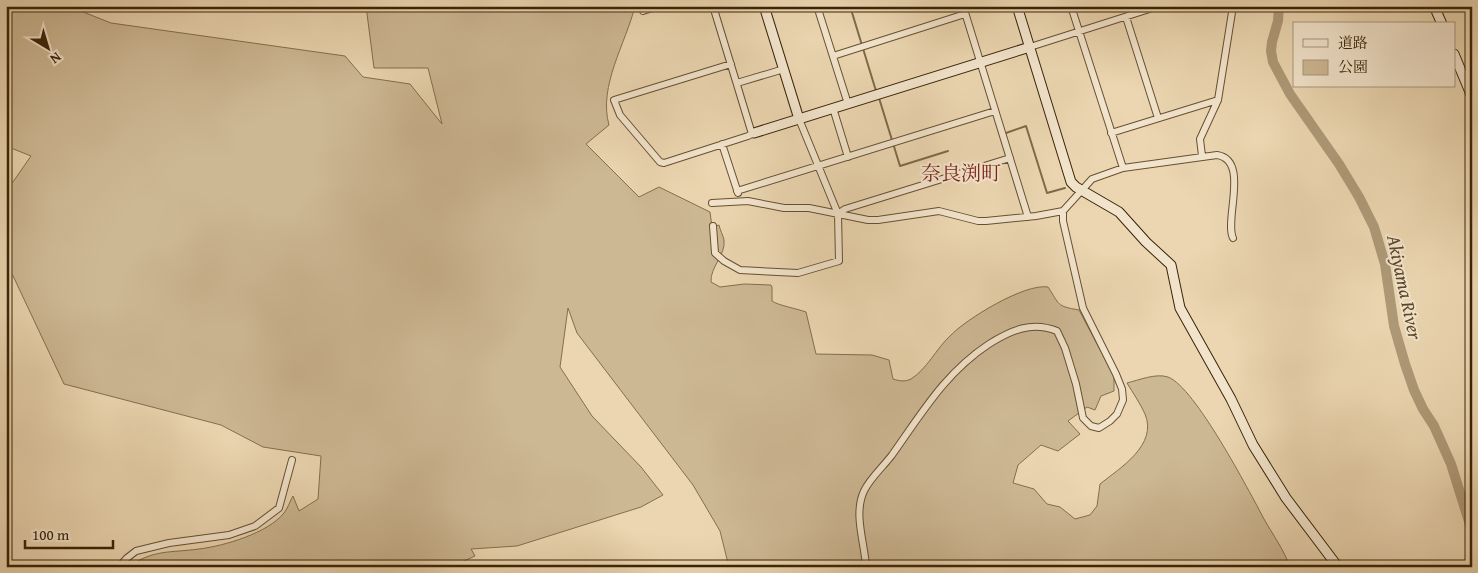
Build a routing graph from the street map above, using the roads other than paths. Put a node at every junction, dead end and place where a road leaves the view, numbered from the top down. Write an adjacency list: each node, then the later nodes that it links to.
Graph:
1 (659, 6): 12 (street)
2 (712, 6): 21 (street)
3 (764, 6): 22 (street)
4 (829, 6): 11 (street)
5 (963, 6): 13 (street)
6 (1016, 6): 17 (street)
7 (1071, 6): 16 (street)
8 (1157, 6): 14 (street)
9 (1233, 6): 25 (street)
10 (1434, 6): 15 (street)
11 (818, 8): 18 (street)
12 (643, 11)
13 (965, 14): 18 (street); 20 (street)
14 (1126, 17): 16 (street); 30 (street)
15 (1441, 22)
16 (1079, 32): 17 (street); 32 (street)
17 (1030, 47): 20 (street); 39 (street)
18 (833, 56): 26 (street)
19 (1456, 59): 24 (street)
20 (980, 62): 26 (street); 28 (street)
21 (730, 64): 23 (street); 33 (street)
22 (784, 69): 23 (street); 29 (street)
23 (737, 83): 31 (street)
24 (1472, 97)
25 (1218, 100): 30 (street); 34 (street)
26 (848, 104): 27 (street)
27 (833, 108): 29 (street); 35 (street)
28 (995, 111): 35 (street); 36 (street)
29 (799, 118): 31 (street); 37 (street)
30 (1158, 118): 32 (street)
31 (753, 133): 33 (street)
32 (1111, 133): 38 (street)
33 (722, 144): 40 (street)
34 (1202, 156): 38 (street); 47 (street)
35 (848, 157): 37 (street)
36 (1010, 158): 44 (street); 45 (street)
37 (818, 166): 40 (street); 44 (street)
38 (1123, 168): 39 (street)
39 (1081, 190): 43 (street); 53 (street)
40 (737, 191): 41 (street)
41 (740, 201): 42 (street); 44 (street)
42 (712, 202)
43 (1063, 211): 45 (street); 50 (street)
44 (838, 214): 45 (street); 46 (street)
45 (1028, 217)
46 (713, 226)
47 (1233, 238)
48 (292, 460): 49 (street)
49 (119, 567)
50 (866, 567)
51 (945, 567): 52 (street)
52 (955, 567)
53 (1338, 567)

